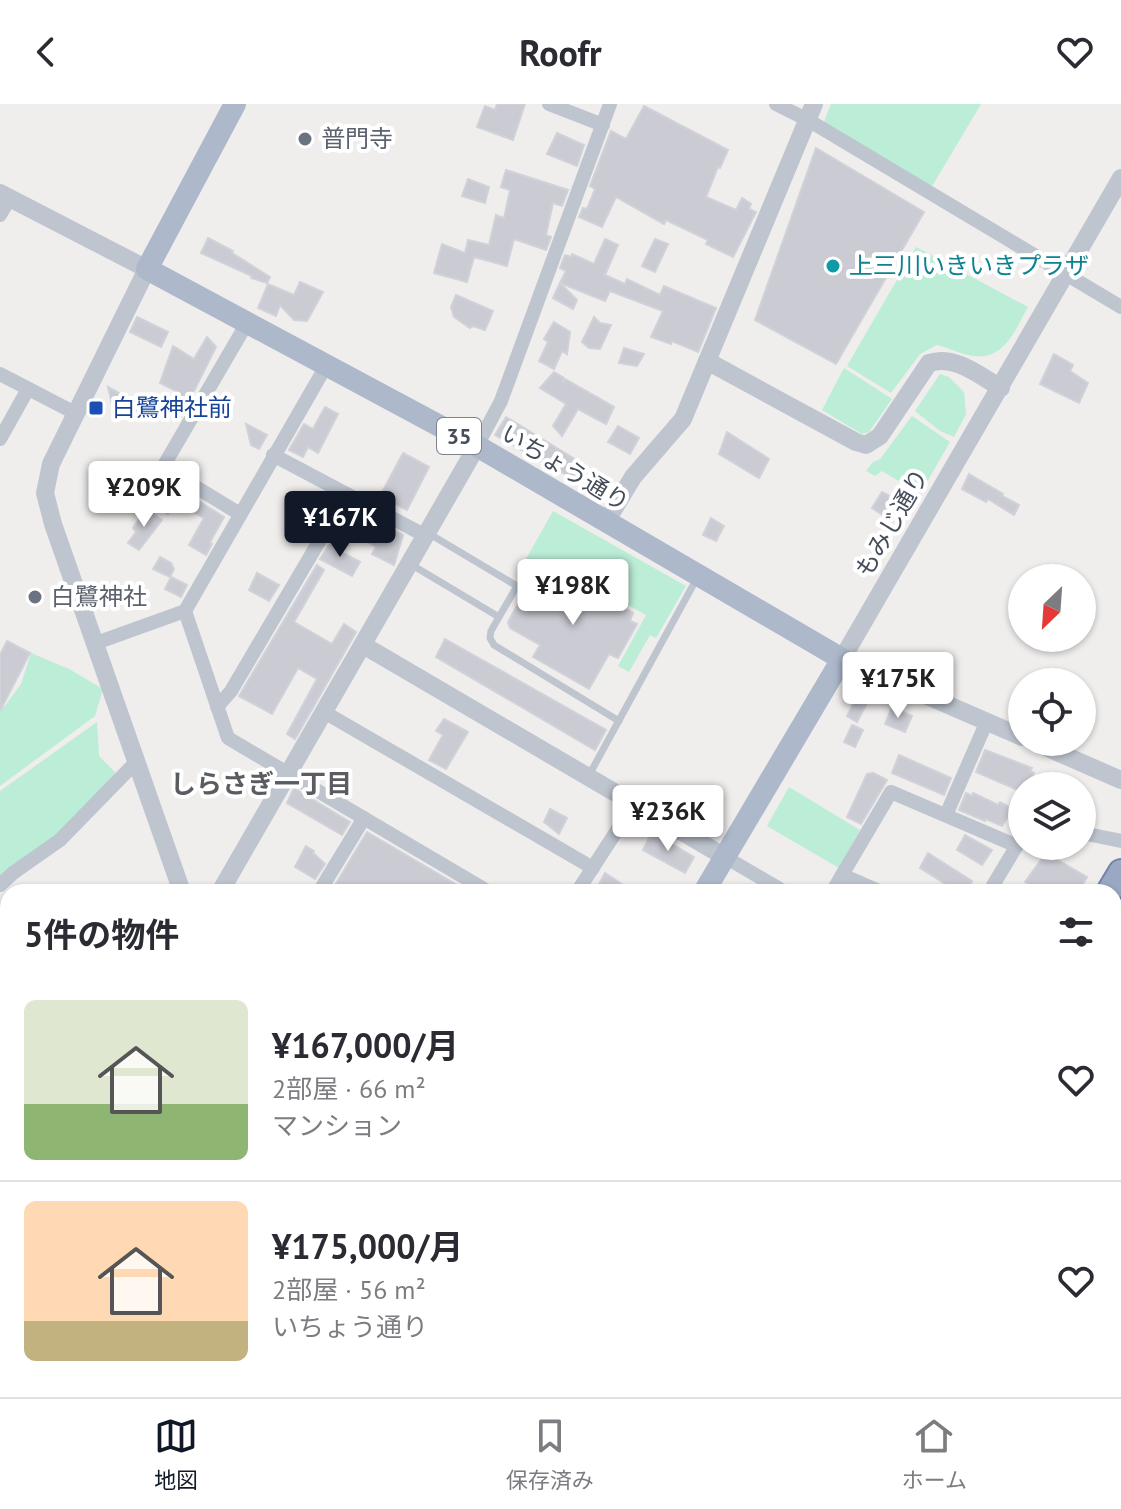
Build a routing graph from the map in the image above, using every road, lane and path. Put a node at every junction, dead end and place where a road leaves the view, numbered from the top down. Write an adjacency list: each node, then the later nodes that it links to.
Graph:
1 (235, 104): 10 (main road)
2 (549, 104): 6 (street)
3 (610, 104): 6 (street)
4 (776, 104): 5 (street)
5 (811, 112): 11 (street); 14 (street)
6 (603, 125): 21 (street)
7 (1121, 178): 11 (street, もみじ通り)
8 (5, 195): 9 (street); 10 (street, いちょう通り)
9 (0, 215)
10 (147, 269): 13 (main road, いちょう通り / 35); 19 (street)
11 (1066, 274): 12 (street); 17 (street, もみじ通り)
12 (1121, 307)
13 (247, 323): 15 (main road, いちょう通り / 35); 24 (street)
14 (707, 361): 17 (street); 25 (street)
15 (326, 366): 21 (main road, いちょう通り / 35); 22 (street)
16 (0, 374): 18 (street)
17 (1001, 388): 33 (street, もみじ通り)
18 (28, 389): 19 (street); 20 (street)
19 (75, 413): 31 (street)
20 (0, 439)
21 (477, 446): 25 (main road, いちょう通り / 35); 26 (street)
22 (273, 455): 23 (street); 24 (street)
23 (347, 494): 26 (street); 34 (street)
24 (240, 514): 29 (street)
25 (606, 522): 28 (main road, いちょう通り / 35)
26 (425, 534): 27 (street); 30 (lane)
27 (409, 563): 30 (lane); 32 (street)
28 (698, 576): 33 (main road, いちょう通り / 35); 36 (lane)
29 (185, 611): 31 (street); 34 (street)
30 (499, 617): 36 (lane)
31 (96, 643): 40 (street)
32 (363, 645): 35 (street); 42 (street)
33 (842, 659): 37 (street, いちょう通り); 50 (main road, もみじ通り)
34 (217, 707): 41 (street)
35 (324, 712): 41 (street); 52 (street)
36 (619, 721): 42 (lane)
37 (987, 721): 38 (street, いちょう通り); 45 (street)
38 (1008, 731)
39 (1066, 756): 43 (street)
40 (137, 761): 54 (street); 55 (street)
41 (288, 772): 46 (street); 56 (street)
42 (588, 777): 44 (street)
43 (1121, 780)
44 (634, 804): 50 (street); 52 (street)
45 (946, 815): 48 (street); 53 (street)
46 (364, 818): 57 (street); 58 (street)
47 (1096, 836): 49 (street)
48 (1008, 838)
49 (1121, 841)
50 (725, 857): 60 (main road, もみじ通り); 61 (street)
51 (1008, 860): 64 (street)
52 (593, 868): 59 (street)
53 (842, 875): 62 (street); 63 (street)
54 (1, 884)
55 (179, 884)
56 (225, 884)
57 (324, 884)
58 (470, 884)
59 (582, 884)
60 (709, 884)
61 (771, 884)
62 (837, 884)
63 (863, 884)
64 (994, 884)

